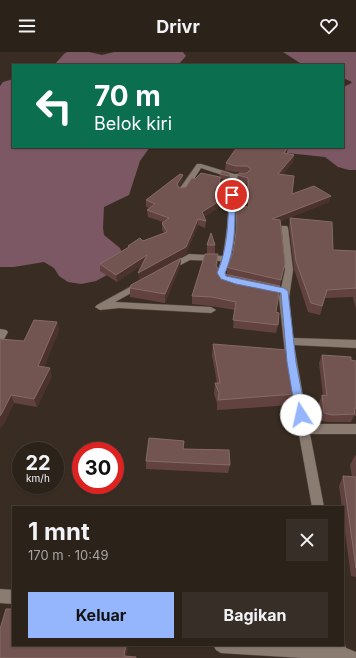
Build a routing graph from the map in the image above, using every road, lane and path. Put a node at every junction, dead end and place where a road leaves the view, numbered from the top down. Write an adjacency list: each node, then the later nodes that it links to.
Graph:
1 (235, 176): 2 (street); 3 (street); 5 (street)
2 (246, 176)
3 (182, 191)
4 (284, 228): 10 (street)
5 (227, 259): 6 (street); 8 (street)
6 (162, 272)
7 (148, 280): 9 (street)
8 (243, 283)
9 (211, 310)
10 (289, 341): 11 (street); 12 (street)
11 (356, 344)
12 (304, 429): 13 (street); 14 (street)
13 (356, 429)
14 (318, 506)
15 (0, 596): 16 (street)
16 (12, 597)
17 (236, 646): 18 (street)
18 (342, 653)

